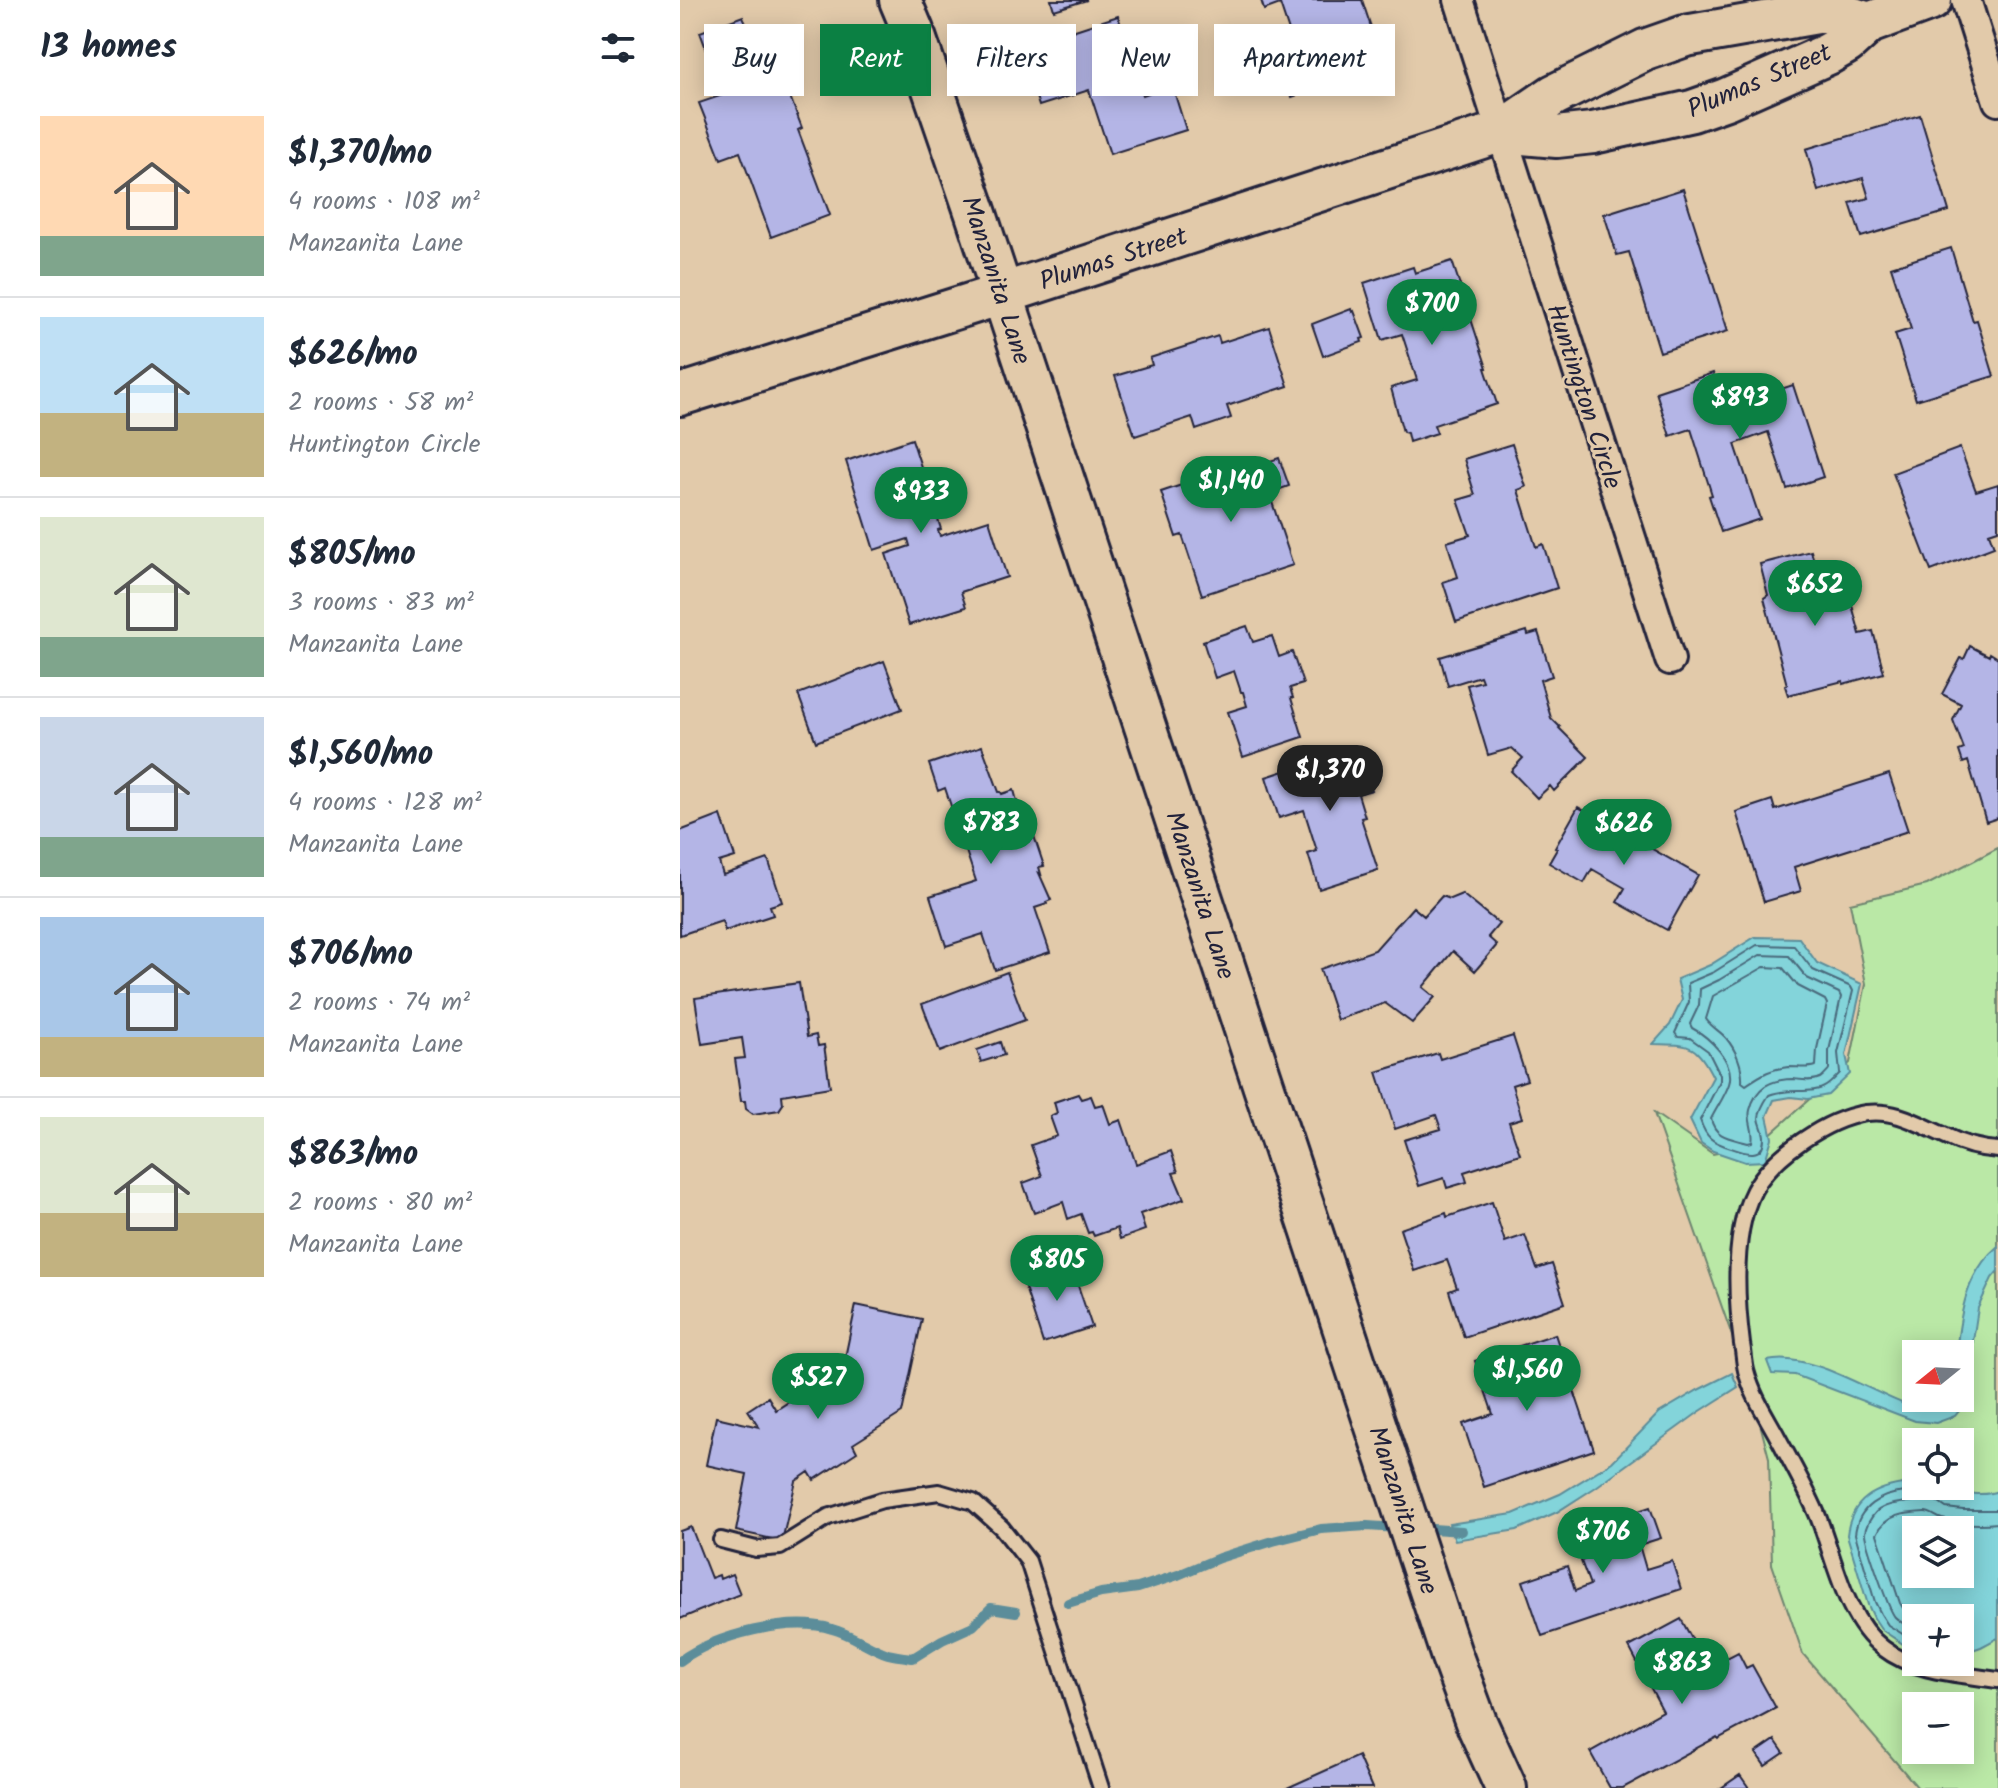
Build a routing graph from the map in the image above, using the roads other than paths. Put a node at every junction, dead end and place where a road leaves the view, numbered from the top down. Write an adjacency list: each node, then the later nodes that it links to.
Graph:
1 (900, 0): 8 (street, Manzanita Lane)
2 (1459, 0): 7 (street, Huntington Circle)
3 (1931, 0): 5 (street, Plumas Street)
4 (1966, 0): 6 (street)
5 (1869, 23): 7 (street, Plumas Street); 7 (street, Plumas Street)
6 (1998, 101)
7 (1500, 132): 8 (street, Plumas Street); 10 (street, Huntington Circle)
8 (1002, 294): 9 (street, Plumas Street); 15 (street, Manzanita Lane)
9 (680, 395)
10 (1670, 660)
11 (1998, 1150): 13 (lane)
12 (721, 1540): 14 (lane)
13 (1998, 1680)
14 (1101, 1788)
15 (1506, 1788)

